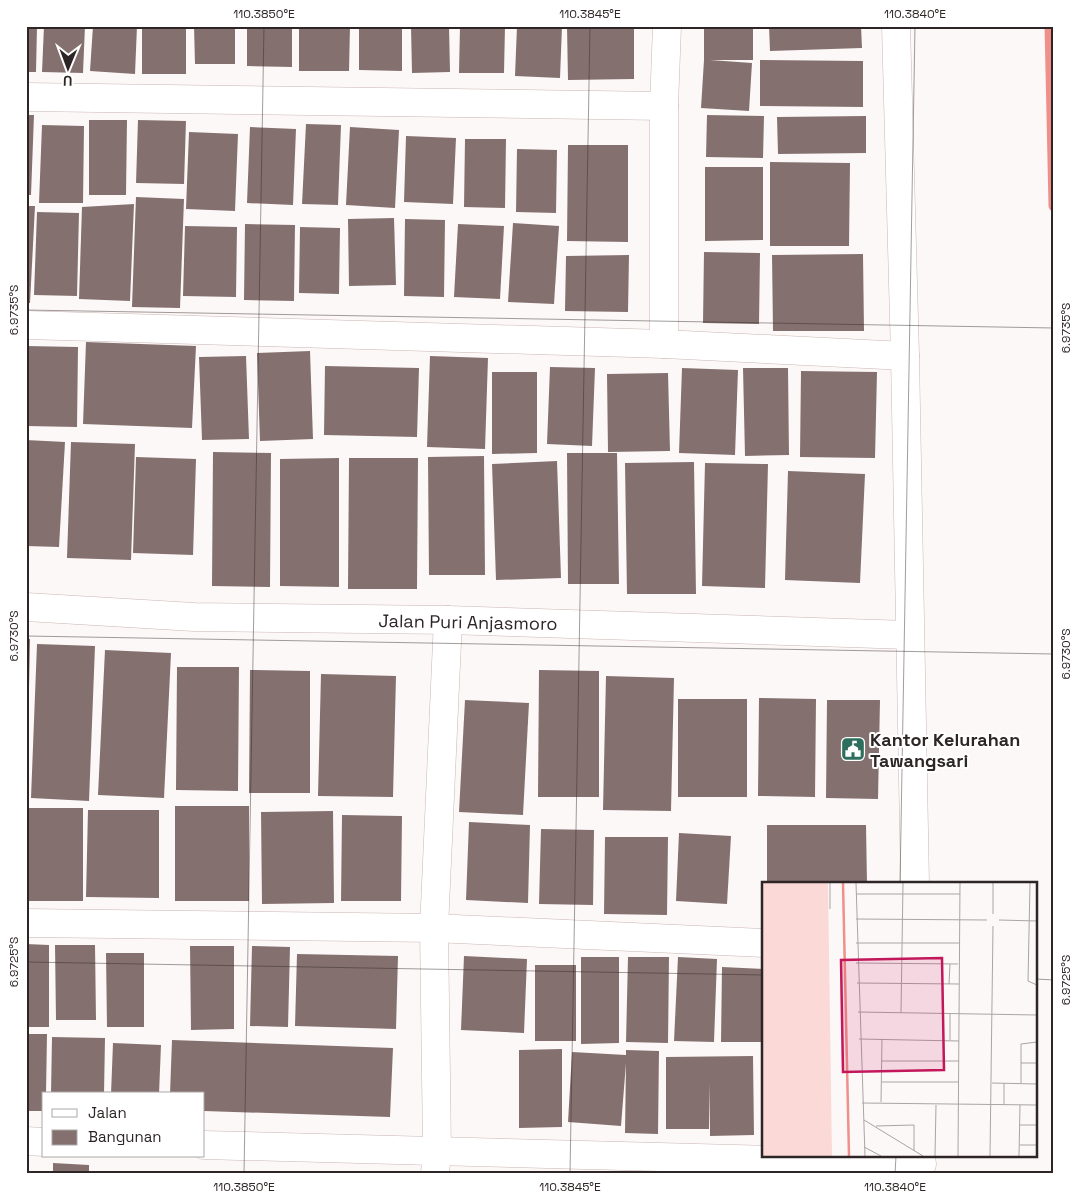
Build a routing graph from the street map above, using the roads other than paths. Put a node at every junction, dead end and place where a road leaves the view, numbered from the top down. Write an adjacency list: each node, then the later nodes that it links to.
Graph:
1 (668, 26): 4 (street)
2 (896, 26): 7 (street)
3 (26, 98): 4 (street)
4 (664, 106): 6 (street)
5 (26, 325): 6 (street)
6 (664, 344): 7 (street)
7 (905, 356): 10 (street)
8 (26, 607): 9 (street, Jalan Puri Anjasmoro)
9 (448, 620): 10 (street, Jalan Puri Anjasmoro); 13 (street)
10 (909, 635): 11 (street)
11 (915, 882)
12 (26, 923): 13 (street)
13 (434, 928): 14 (street); 18 (street)
14 (762, 943)
15 (26, 1141): 16 (street)
16 (42, 1142)
17 (205, 1145): 18 (street)
18 (436, 1162): 19 (street)
19 (921, 1165)

